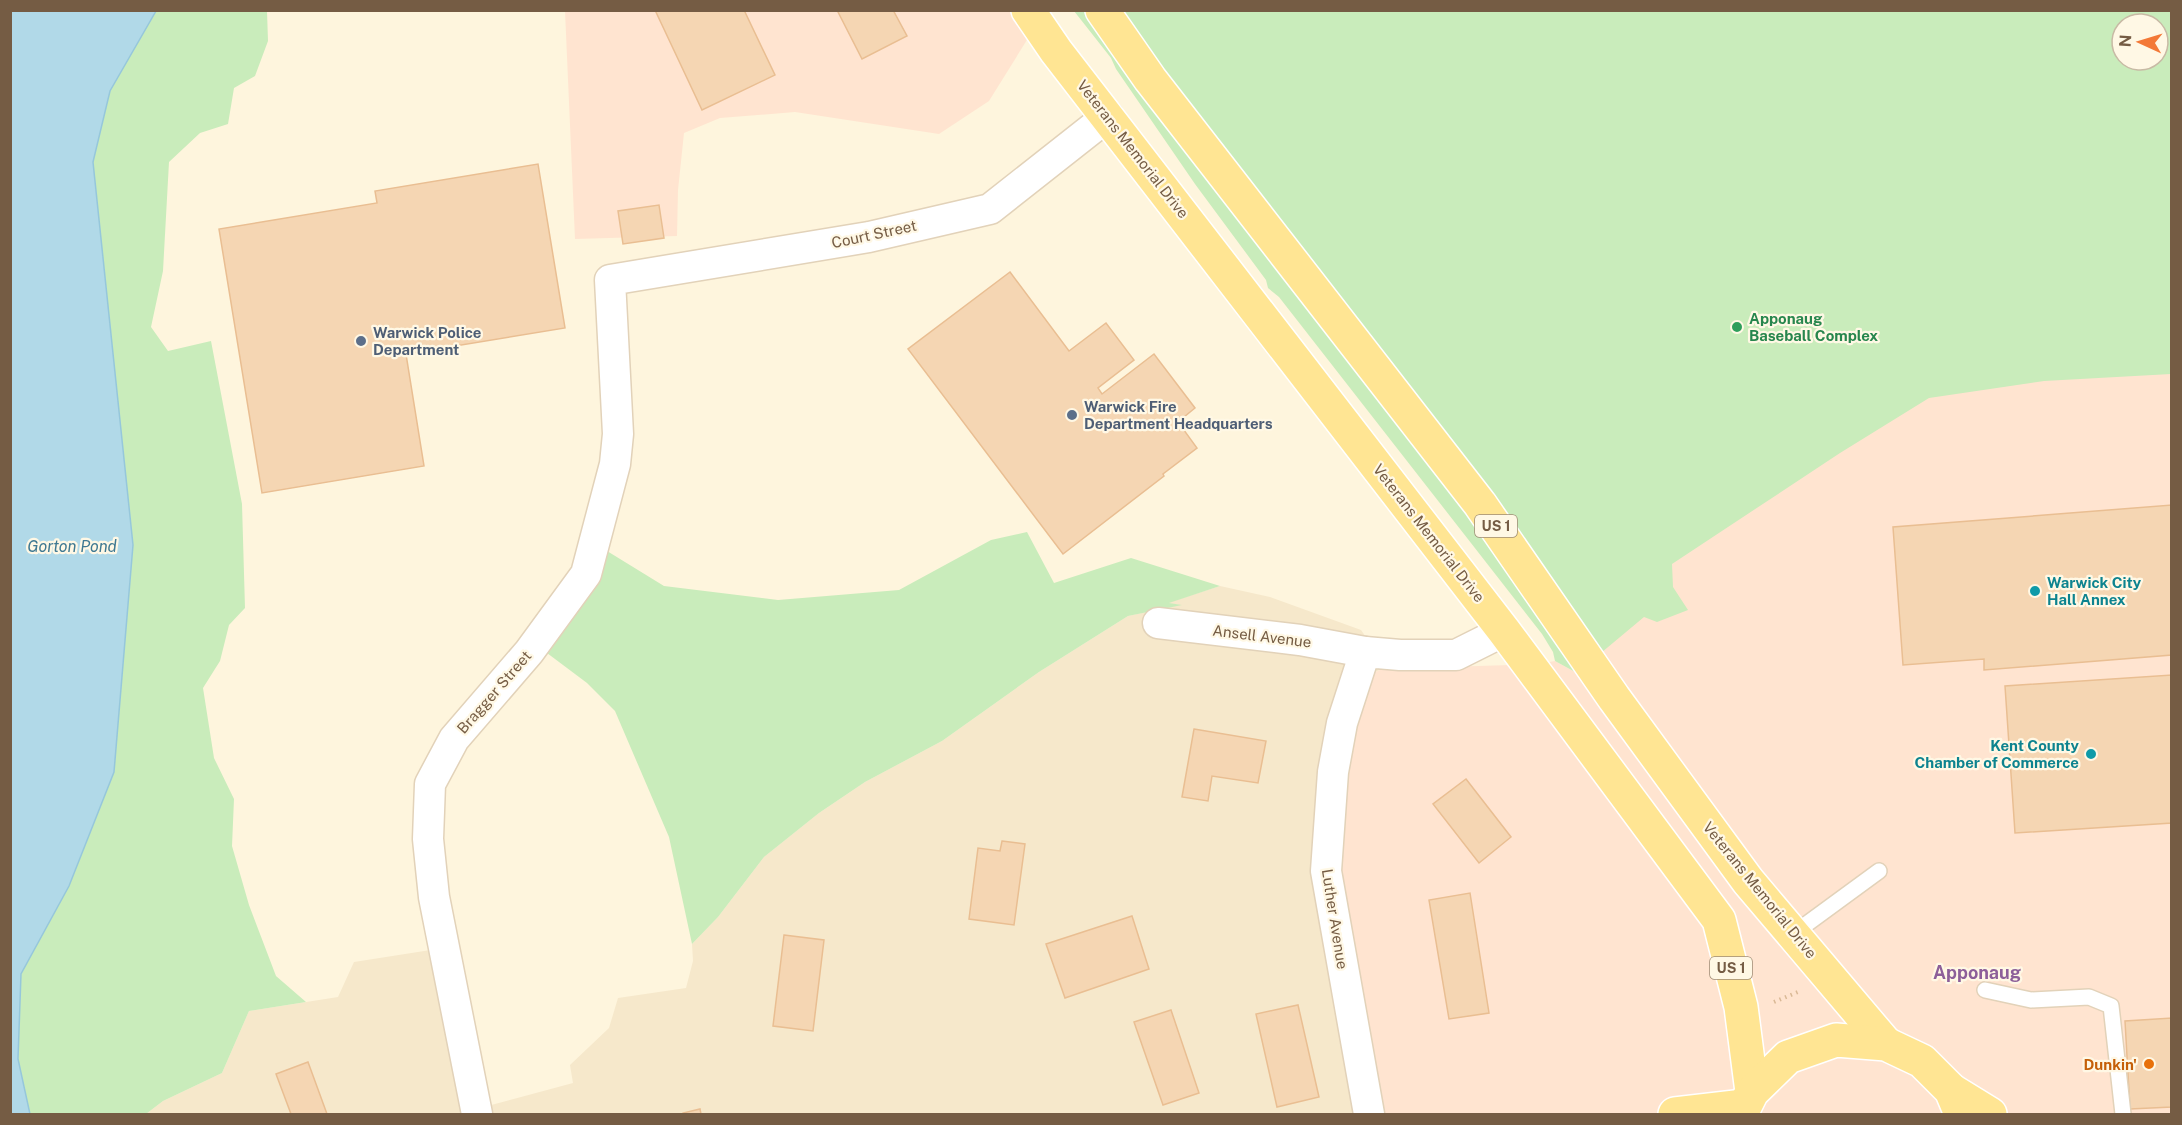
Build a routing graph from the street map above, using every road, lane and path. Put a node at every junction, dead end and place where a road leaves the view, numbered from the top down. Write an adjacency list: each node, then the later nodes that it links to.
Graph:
1 (1028, 10): 3 (main road, Veterans Memorial Drive / US 1)
2 (1102, 10): 9 (main road, Veterans Memorial Drive / US 1)
3 (1108, 117): 4 (street, Court Street); 6 (main road, Veterans Memorial Drive / US 1)
4 (610, 280): 16 (street, Bragger Street)
5 (1158, 623): 7 (street, Ansell Avenue)
6 (1504, 631): 7 (street, Ansell Avenue); 15 (main road, Veterans Memorial Drive / US 1)
7 (1365, 652): 17 (street, Luther Avenue)
8 (1879, 871): 9 (lane)
9 (1794, 934): 13 (main road, Veterans Memorial Drive / US 1)
10 (1985, 990): 20 (lane)
11 (1800, 991): 12 (path)
12 (1772, 1003)
13 (1887, 1044): 14 (main road, US 1); 15 (main road)
14 (1956, 1102): 19 (main road, US 1)
15 (1746, 1104): 18 (main road)
16 (477, 1114)
17 (1369, 1114)
18 (1675, 1114)
19 (1990, 1114)
20 (2122, 1114)

